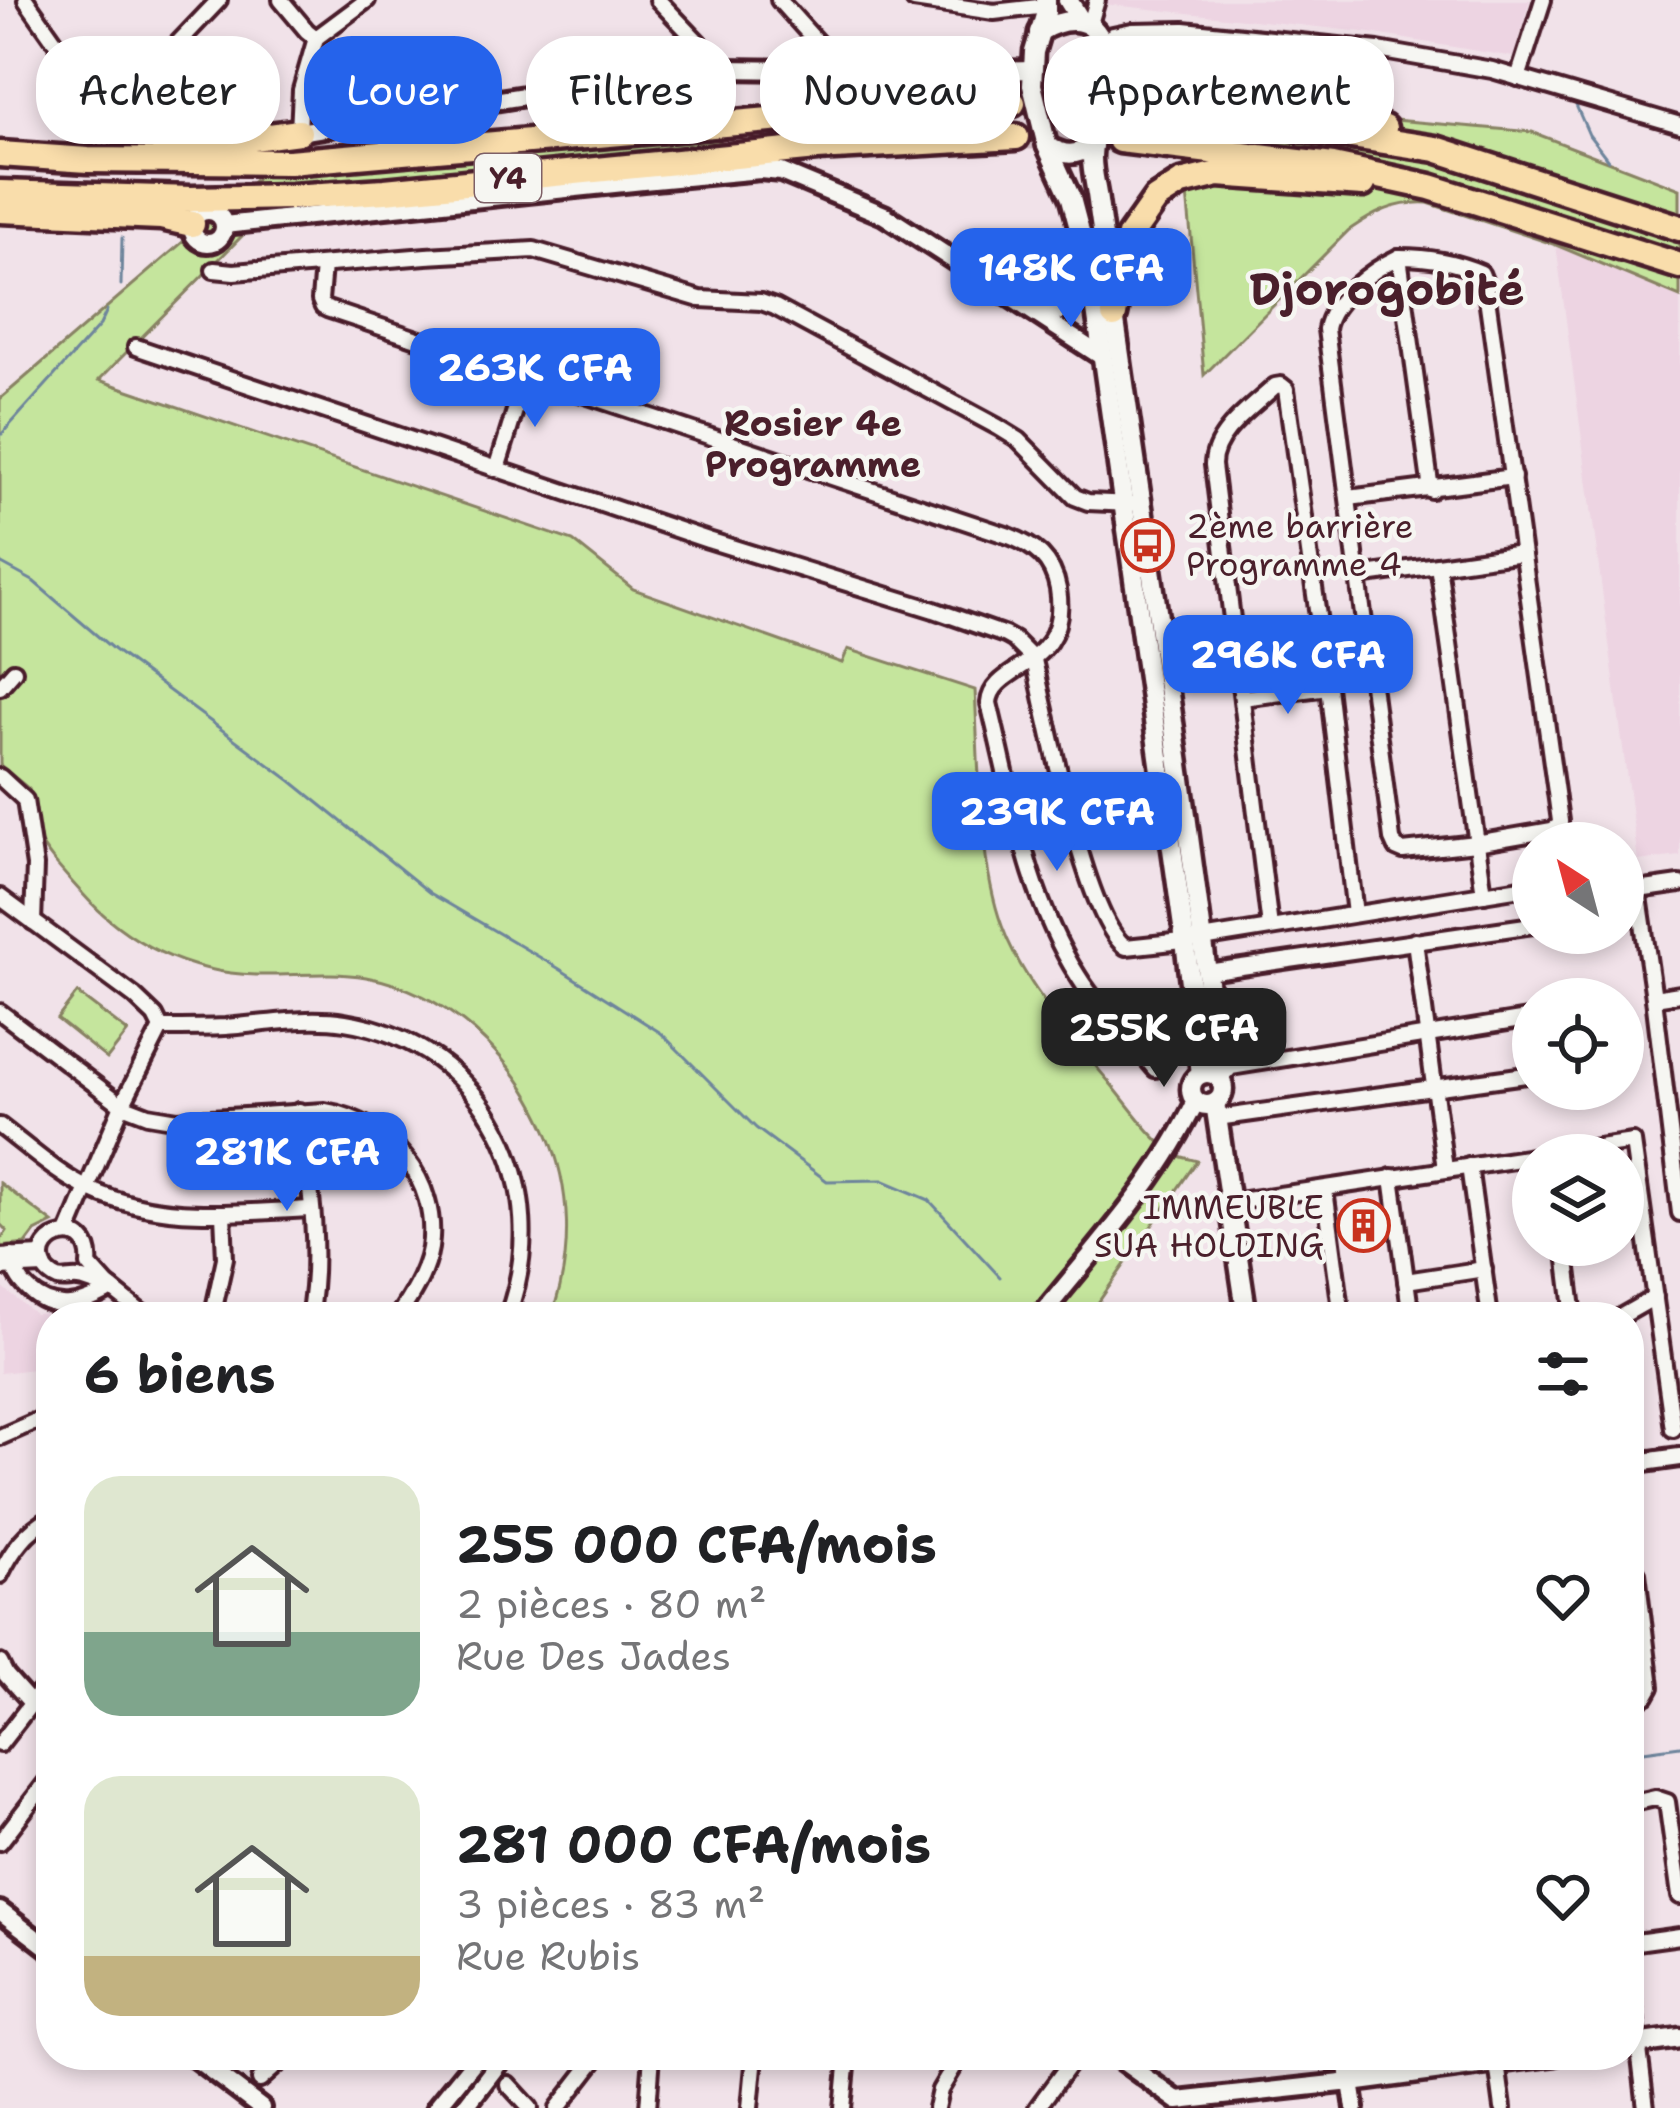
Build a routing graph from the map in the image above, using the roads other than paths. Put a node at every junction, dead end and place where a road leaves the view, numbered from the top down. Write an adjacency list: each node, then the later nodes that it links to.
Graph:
1 (26, 0): 2 (street)
2 (219, 0)
3 (281, 0): 13 (street)
4 (367, 0): 14 (street)
5 (658, 0): 15 (street)
6 (779, 0): 16 (street)
7 (914, 0): 11 (street)
8 (1068, 0): 18 (main road)
9 (1097, 0): 19 (street)
10 (1543, 0): 25 (street)
11 (1046, 3): 12 (main road)
12 (1039, 32): 17 (main road); 24 (main road)
13 (313, 36)
14 (320, 36)
15 (692, 36)
16 (811, 36)
17 (1092, 36)
18 (1093, 36)
19 (1094, 36)
20 (1104, 36): 21 (street)
21 (1242, 36)
22 (1394, 53): 25 (street)
23 (1020, 70): 24 (street)
24 (1032, 70): 36 (main road)
25 (1518, 78): 29 (street)
26 (304, 80): 30 (street)
27 (526, 96): 30 (street)
28 (760, 121): 39 (highway, Y4)
29 (1680, 125)
30 (298, 132): 39 (highway)
31 (1394, 132): 37 (highway)
32 (1394, 143): 37 (highway)
33 (889, 144): 41 (highway, Y4)
34 (1153, 144): 40 (highway)
35 (1093, 145): 36 (main road); 51 (main road)
36 (1047, 146): 49 (main road)
37 (1436, 149): 44 (highway)
38 (0, 154): 39 (highway, Y4)
39 (88, 160)
40 (1430, 187): 47 (highway); 51 (highway)
41 (0, 193)
42 (0, 210): 43 (highway)
43 (192, 224): 50 (street)
44 (1680, 229)
45 (1399, 257): 56 (street); 57 (street); 58 (street)
46 (323, 266): 48 (street); 54 (street); 59 (street)
47 (1680, 266)
48 (214, 270)
49 (1091, 274): 50 (street); 53 (main road)
50 (1036, 313): 53 (street)
51 (1114, 315): 59 (main road)
52 (136, 346): 55 (street)
53 (1101, 356): 59 (main road)
54 (526, 375): 55 (street); 63 (street)
55 (497, 469): 63 (street)
56 (1513, 477): 57 (street); 60 (street)
57 (1431, 490): 58 (street)
58 (1349, 498): 62 (street)
59 (1133, 504): 78 (main road)
60 (1522, 553): 61 (street); 69 (street)
61 (1438, 565): 62 (street); 69 (street)
62 (1359, 577): 69 (street)
63 (1034, 660): 78 (street); 87 (street)
64 (14, 671): 65 (street)
65 (0, 687)
66 (1328, 687): 67 (street); 67 (street); 74 (street)
67 (1242, 698): 76 (street)
68 (0, 777): 75 (street)
69 (1476, 843): 72 (street)
70 (1680, 884): 82 (street)
71 (1512, 889): 72 (street)
72 (1484, 894): 74 (street)
73 (0, 897): 75 (street)
74 (1355, 914): 76 (street)
75 (33, 922): 85 (street)
76 (1270, 927): 78 (street)
77 (1512, 928): 79 (street)
78 (1194, 940): 80 (main road); 88 (main road)
79 (1415, 941): 80 (street); 86 (street)
80 (1207, 972): 88 (main road)
81 (1680, 994): 82 (street)
82 (1654, 998): 103 (street)
83 (0, 1012): 91 (street)
84 (1512, 1021): 86 (street)
85 (161, 1028): 91 (street); 122 (street)
86 (1426, 1034): 88 (street); 90 (street)
87 (1155, 1070)
88 (1210, 1077): 92 (main road); 92 (main road)
89 (1512, 1077): 90 (street)
90 (1434, 1088): 92 (street); 97 (street)
91 (122, 1105): 93 (street); 99 (street)
92 (1209, 1107): 101 (main road); 123 (street)
93 (298, 1111): 102 (street); 121 (street)
94 (0, 1126): 99 (street)
95 (1512, 1160): 96 (street)
96 (1469, 1166): 97 (street); 111 (street)
97 (1445, 1169): 98 (street)
98 (1392, 1177): 100 (street); 113 (street)
99 (87, 1189): 104 (street); 106 (street)
100 (1324, 1190): 101 (street); 125 (street)
101 (1232, 1202): 124 (main road)
102 (311, 1209): 104 (street); 120 (street)
103 (1680, 1213)
104 (223, 1214): 119 (street)
105 (1644, 1224): 115 (street)
106 (68, 1233): 107 (street); 109 (street)
107 (43, 1260): 108 (street); 112 (street)
108 (6, 1262): 116 (street)
109 (89, 1265): 112 (street); 114 (street)
110 (1568, 1266): 128 (street)
111 (1484, 1269): 113 (street); 127 (street)
112 (77, 1278): 114 (street)
113 (1406, 1281): 126 (street)
114 (110, 1287): 117 (street); 118 (street)
115 (1654, 1298): 129 (street); 131 (street)
116 (47, 1302)
117 (88, 1302)
118 (128, 1302)
119 (215, 1302)
120 (311, 1302)
121 (406, 1302)
122 (513, 1302)
123 (1052, 1302)
124 (1245, 1302)
125 (1340, 1302)
126 (1410, 1302)
127 (1488, 1302)
128 (1572, 1302)
129 (1644, 1304)
130 (36, 1421): 132 (street)
131 (1673, 1429)
132 (0, 1437)
133 (1680, 1457): 134 (street)
134 (1644, 1462)
135 (36, 1527): 136 (street)
136 (0, 1575)
137 (1644, 1630): 139 (street)
138 (0, 1664): 141 (street)
139 (1644, 1696)
140 (36, 1697): 141 (street)
141 (31, 1703): 142 (street)
142 (0, 1744)
143 (36, 1795): 145 (street)
144 (1644, 1801): 146 (street)
145 (0, 1842)
146 (1680, 1896)
147 (0, 1911): 149 (street)
148 (1680, 1936): 150 (street)
149 (36, 1939)
150 (1644, 1940)
151 (1680, 2038): 152 (main road)
152 (1644, 2043)
153 (211, 2070): 172 (street)
154 (271, 2070): 168 (street)
155 (467, 2070): 173 (street)
156 (494, 2070): 174 (street)
157 (587, 2070): 176 (street)
158 (651, 2070): 177 (street)
159 (754, 2070): 178 (street)
160 (847, 2070): 179 (street)
161 (952, 2070): 180 (street)
162 (1065, 2070): 181 (street)
163 (1134, 2070): 171 (street)
164 (1350, 2070): 169 (main road)
165 (1443, 2070): 169 (main road)
166 (1498, 2070): 183 (street)
167 (1639, 2070): 184 (street)
168 (260, 2080)
169 (1351, 2082): 171 (street); 182 (street)
170 (508, 2084): 175 (street)
171 (1181, 2105)
172 (261, 2108)
173 (436, 2108)
174 (464, 2108)
175 (530, 2108)
176 (558, 2108)
177 (648, 2108)
178 (750, 2108)
179 (843, 2108)
180 (936, 2108)
181 (1037, 2108)
182 (1354, 2108)
183 (1503, 2108)
184 (1646, 2108)

